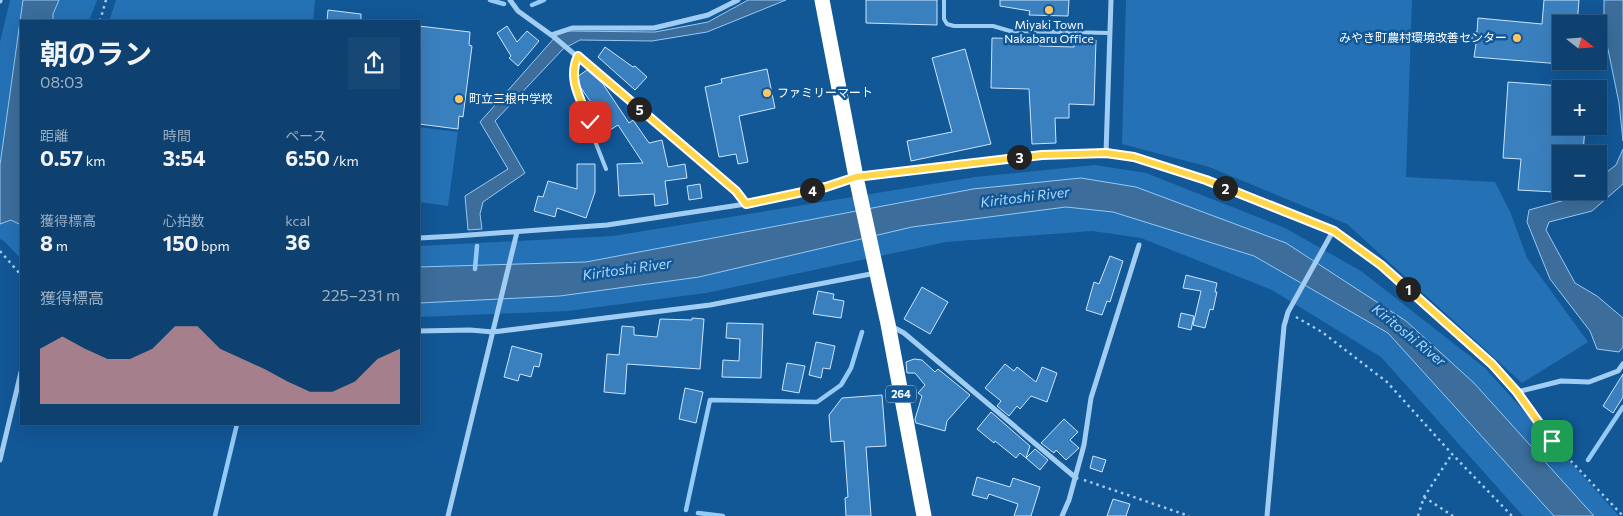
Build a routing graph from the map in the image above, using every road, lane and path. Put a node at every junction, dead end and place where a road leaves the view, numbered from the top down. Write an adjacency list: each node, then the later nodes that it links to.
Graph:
1 (106, 0): 7 (path)
2 (510, 0): 9 (street)
3 (738, 0): 9 (street)
4 (822, 0): 13 (highway, 264)
5 (944, 0): 8 (lane)
6 (1111, 0): 8 (street)
7 (100, 20)
8 (1110, 33): 11 (street)
9 (553, 36): 10 (street)
10 (578, 56): 12 (lane); 14 (street)
11 (1106, 153): 13 (street); 15 (street)
12 (606, 169)
13 (857, 181): 14 (street); 21 (highway, 264)
14 (746, 204): 16 (street)
15 (1334, 231): 22 (street); 29 (street)
16 (516, 235): 17 (street); 25 (street)
17 (420, 238)
18 (1139, 245): 32 (street)
19 (0, 251): 20 (path)
20 (20, 273)
21 (876, 273): 23 (highway, 264); 25 (street)
22 (1288, 312): 30 (path); 38 (street)
23 (888, 324): 32 (street); 35 (highway, 264)
24 (420, 331): 25 (street)
25 (493, 332): 34 (street)
26 (1623, 364): 27 (street)
27 (1621, 372): 29 (street)
28 (20, 376): 31 (street)
29 (1517, 392): 42 (path)
30 (1452, 454): 33 (path); 41 (path)
31 (0, 460)
32 (1076, 478): 36 (street); 37 (path)
33 (1424, 497): 39 (path); 40 (path)
34 (448, 516)
35 (924, 516)
36 (1062, 516)
37 (1188, 516)
38 (1267, 516)
39 (1418, 516)
40 (1453, 516)
41 (1512, 516)
42 (1623, 516)

